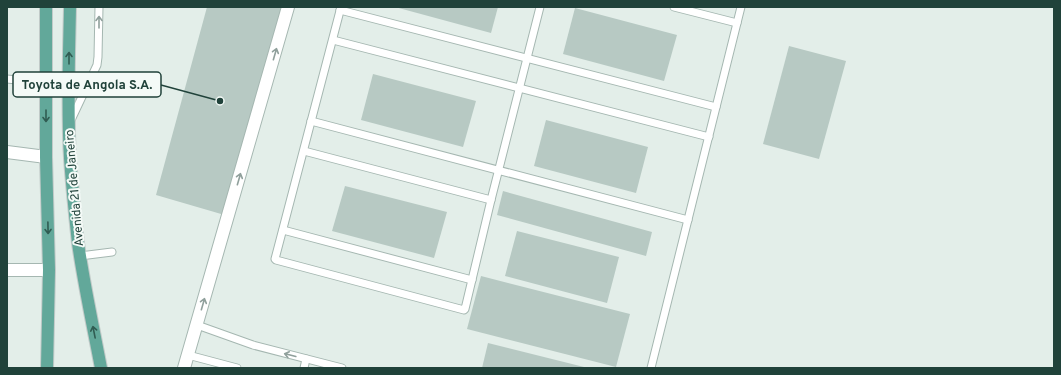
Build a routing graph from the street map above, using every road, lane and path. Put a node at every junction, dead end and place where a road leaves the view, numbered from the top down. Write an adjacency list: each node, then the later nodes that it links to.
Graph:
1 (38, 7): 2 (lane)
2 (46, 7): 14 (main road, Avenida 21 de Janeiro)
3 (70, 7): 18 (main road, Avenida 21 de Janeiro, one-way to 3)
4 (99, 7): 18 (lane, one-way to 4)
5 (288, 7): 32 (street, one-way to 5)
6 (540, 7): 12 (lane)
7 (674, 7): 10 (lane)
8 (741, 7): 10 (lane)
9 (341, 8): 11 (lane); 12 (lane)
10 (737, 23): 16 (lane)
11 (333, 40): 15 (lane); 17 (lane)
12 (527, 59): 15 (lane); 16 (lane)
13 (7, 79): 14 (lane)
14 (46, 83): 22 (main road, Avenida 21 de Janeiro, one-way to 22)
15 (519, 88): 19 (lane); 23 (lane)
16 (716, 108): 19 (lane)
17 (311, 121): 20 (lane); 23 (lane)
18 (69, 124): 28 (main road, Avenida 21 de Janeiro)
19 (709, 137): 25 (lane)
20 (304, 151): 24 (lane); 26 (lane)
21 (7, 152): 22 (street)
22 (46, 157): 30 (main road, Avenida 21 de Janeiro, one-way to 30)
23 (499, 170): 24 (lane); 25 (lane)
24 (491, 200): 31 (lane)
25 (688, 220): 41 (lane)
26 (283, 230): 31 (lane); 31 (lane)
27 (112, 252): 28 (lane)
28 (80, 256): 36 (main road, Avenida 21 de Janeiro, one-way to 28)
29 (7, 270): 30 (street)
30 (49, 270): 35 (main road, Avenida 21 de Janeiro)
31 (472, 280)
32 (197, 325): 33 (street); 34 (lane, one-way to 32)
33 (188, 355): 37 (street); 38 (lane)
34 (306, 359): 39 (lane); 40 (lane)
35 (47, 368)
36 (101, 368)
37 (184, 368)
38 (237, 368)
39 (304, 368)
40 (342, 368)
41 (651, 368)

